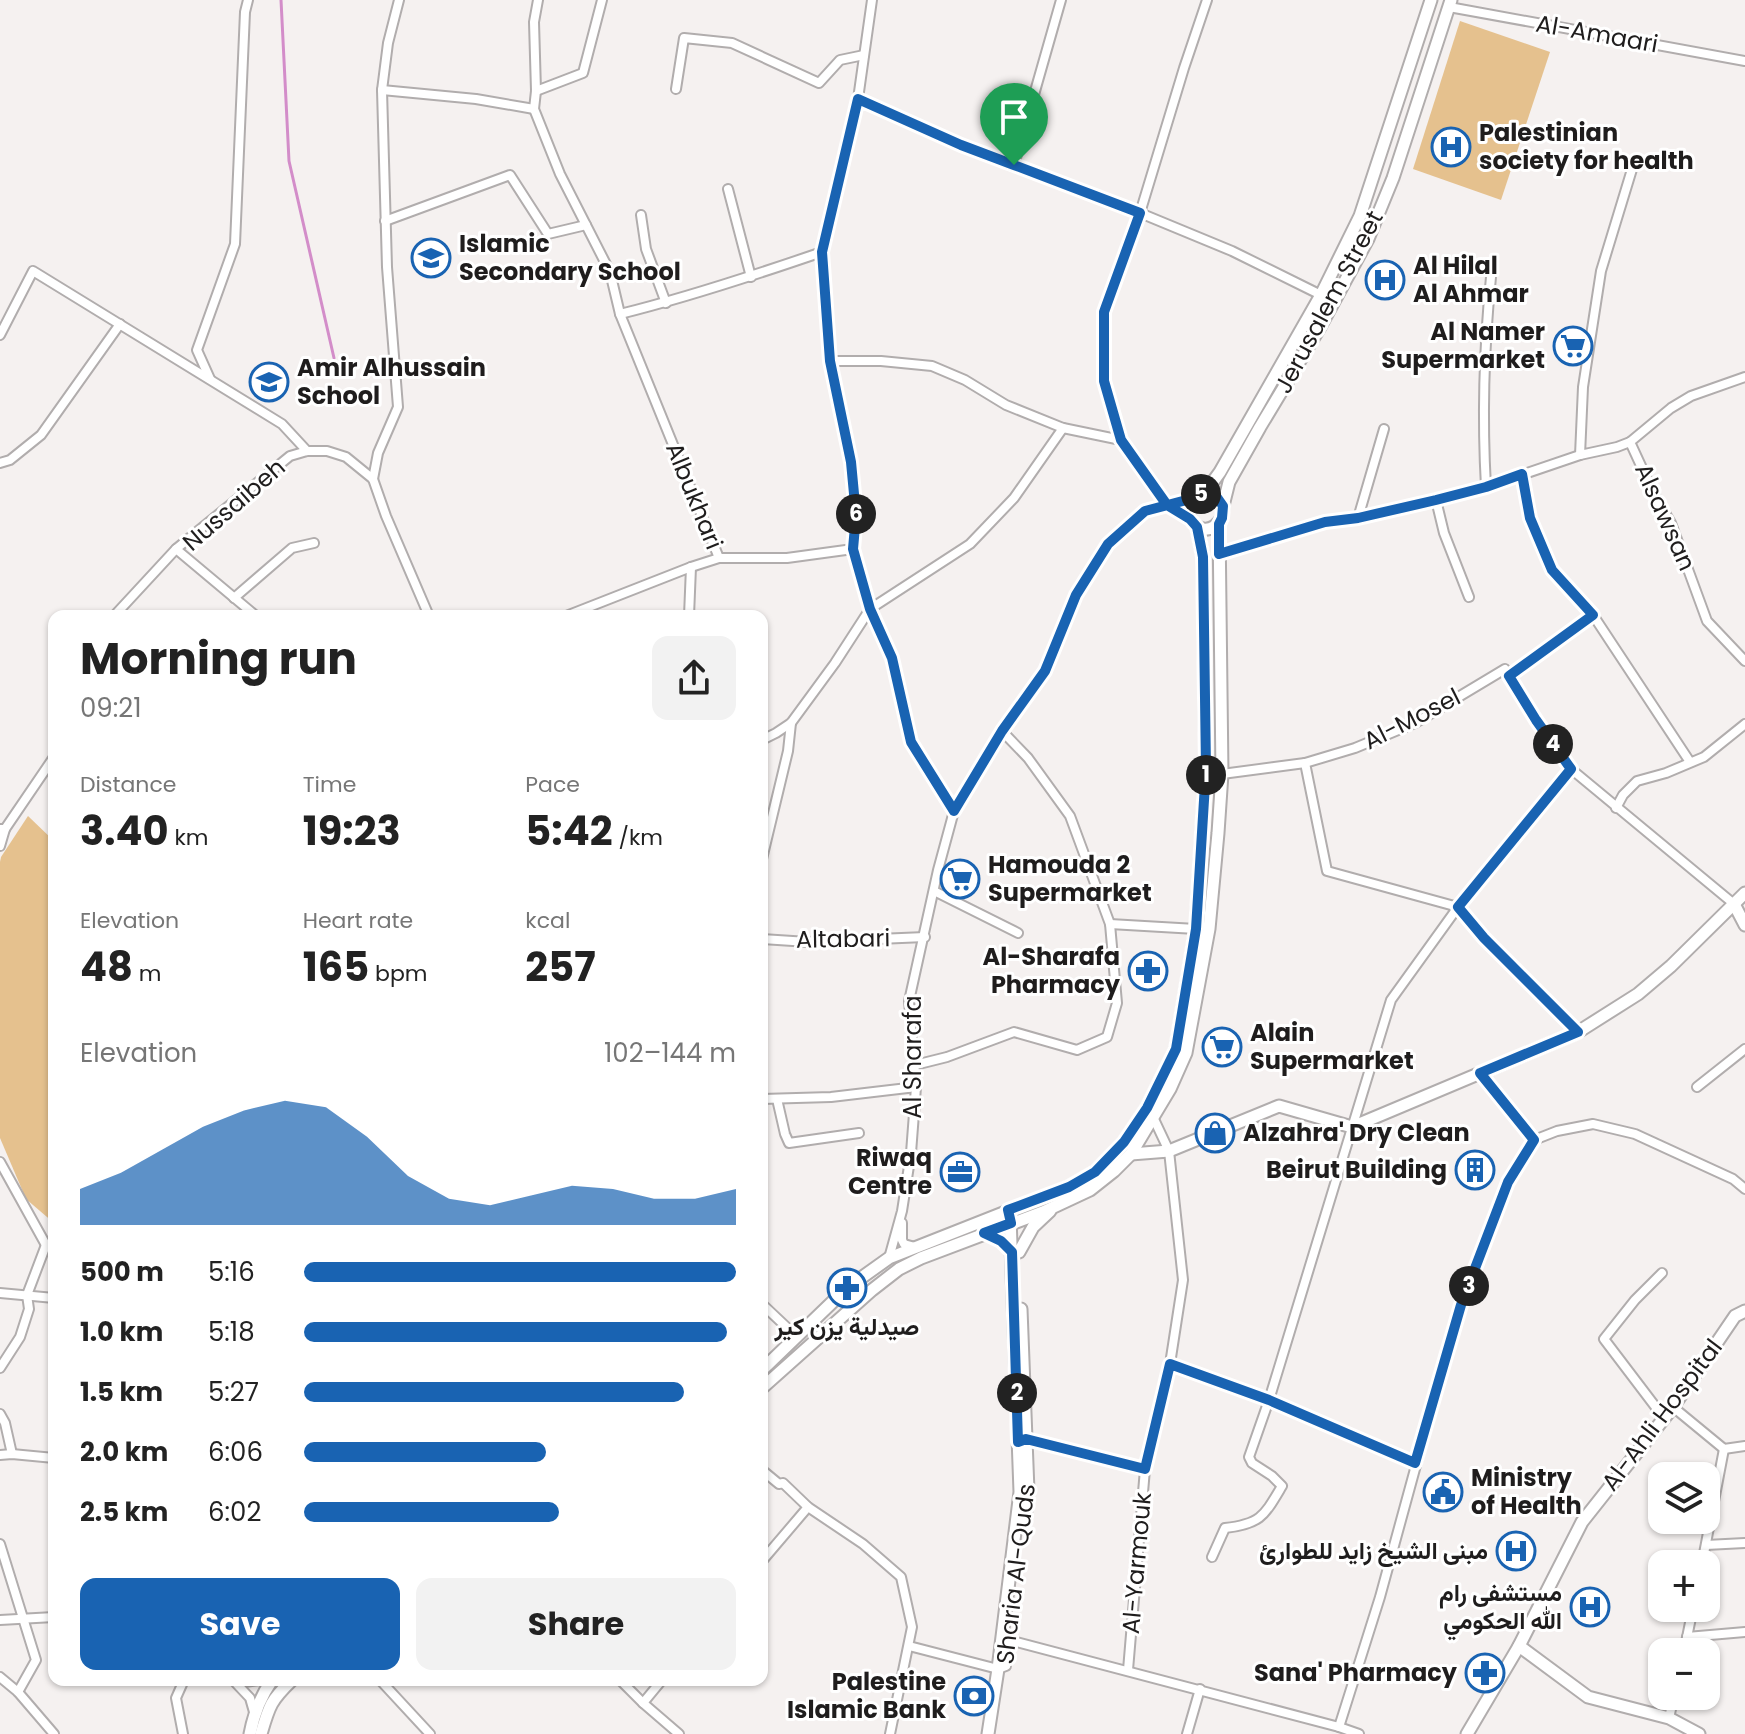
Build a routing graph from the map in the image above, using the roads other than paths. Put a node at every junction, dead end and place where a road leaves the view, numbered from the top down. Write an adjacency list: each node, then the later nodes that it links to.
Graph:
1 (248, 0): 34 (street)
2 (399, 0): 13 (street)
3 (538, 0): 14 (street)
4 (602, 0): 14 (street)
5 (872, 0): 10 (street)
6 (1061, 0): 17 (street)
7 (1207, 0): 20 (street)
8 (1431, 0): 27 (main road, Jerusalem Street)
9 (1450, 3): 11 (street, Al-Amaari); 48 (main road, Jerusalem Street)
10 (864, 55): 12 (street); 15 (street)
11 (1745, 61)
12 (676, 89)
13 (382, 90): 16 (street); 22 (street)
14 (536, 91): 16 (street)
15 (858, 99): 17 (street); 24 (street)
16 (534, 109): 23 (street, Albukhari)
17 (1014, 165): 20 (street)
18 (1633, 166): 40 (street)
19 (728, 189): 25 (street)
20 (1140, 213): 27 (street); 37 (street)
21 (641, 215): 28 (street)
22 (385, 221): 23 (street); 43 (street)
23 (586, 225): 29 (street, Albukhari)
24 (822, 252): 25 (street); 32 (street)
25 (751, 277): 28 (street)
26 (1491, 277): 44 (street)
27 (1321, 295): 45 (main road, Jerusalem Street)
28 (666, 303): 29 (street)
29 (620, 314): 56 (street, Albukhari)
30 (120, 324): 31 (street); 34 (street); 41 (street)
31 (0, 335)
32 (830, 361): 35 (street); 54 (street)
33 (1745, 377): 38 (street, Alsawsan)
34 (210, 379): 39 (street)
35 (1063, 428): 37 (street); 60 (street)
36 (1384, 429): 49 (street)
37 (1121, 440): 47 (street)
38 (1630, 442): 40 (street); 67 (street, Alsawsan)
39 (307, 451): 43 (street, Nussaibeh); 53 (street, Nussaibeh)
40 (1580, 455): 42 (street)
41 (0, 463)
42 (1522, 474): 44 (street); 66 (street)
43 (373, 479): 63 (street)
44 (1486, 487): 46 (street)
45 (1199, 496): 47 (street); 48 (main road); 50 (main road)
46 (1436, 500): 49 (street); 58 (street)
47 (1167, 505): 50 (street); 71 (street)
48 (1223, 506): 51 (main road)
49 (1358, 518): 55 (street)
50 (1194, 523): 51 (main road); 89 (main road)
51 (1219, 524): 55 (main road)
52 (314, 543): 59 (street)
53 (176, 549): 59 (street, Nussaibeh); 61 (street)
54 (853, 549): 56 (street, Albukhari); 60 (street)
55 (1219, 554): 77 (main road)
56 (719, 558): 57 (street)
57 (691, 567): 64 (street); 65 (street)
58 (1469, 597)
59 (234, 598): 62 (street, Nussaibeh)
60 (870, 609): 69 (street); 79 (street)
61 (120, 610)
62 (249, 610)
63 (426, 610)
64 (581, 610)
65 (689, 610)
66 (1593, 615): 68 (street); 73 (street)
67 (1745, 661)
68 (1509, 676): 74 (street, Al-Mosel); 76 (street)
69 (791, 723): 72 (street); 81 (street)
70 (1745, 724): 73 (street)
71 (1002, 731): 79 (street); 87 (street)
72 (768, 737)
73 (1690, 762): 78 (street)
74 (1305, 763): 77 (street); 86 (street)
75 (48, 765): 80 (street)
76 (1571, 769): 78 (street); 86 (street)
77 (1222, 774): 90 (main road)
78 (1616, 808): 85 (street)
79 (954, 811): 83 (street, Al Sharafa)
80 (2, 829): 82 (street)
81 (768, 834)
82 (0, 846)
83 (934, 891): 91 (street); 92 (street, Al Sharafa)
84 (1745, 893): 85 (main road)
85 (1734, 904): 88 (main road); 94 (main road)
86 (1458, 907): 94 (street); 103 (street)
87 (1110, 924): 89 (street); 96 (street)
88 (1745, 925)
89 (1196, 929): 90 (main road); 112 (main road)
90 (1209, 929): 102 (main road)
91 (1018, 933)
92 (925, 937): 93 (street, Altabari); 96 (street, Al Sharafa)
93 (768, 939)
94 (1578, 1032): 97 (main road)
95 (1745, 1049): 99 (street)
96 (915, 1065): 98 (street, Al Sharafa)
97 (1480, 1073): 103 (main road); 105 (street)
98 (916, 1087): 101 (street); 111 (street, Al Sharafa)
99 (1697, 1087)
100 (768, 1099): 101 (street)
101 (777, 1099): 104 (street)
102 (1153, 1117): 106 (street, Al-Yarmouk); 107 (main road)
103 (1352, 1127): 106 (main road); 130 (street)
104 (859, 1133)
105 (1534, 1140): 109 (street); 140 (street)
106 (1169, 1151): 107 (main road); 127 (street, Al-Yarmouk)
107 (1131, 1154): 110 (main road)
108 (0, 1162): 114 (street)
109 (1745, 1189)
110 (1056, 1206): 112 (main road); 117 (main road)
111 (902, 1211): 115 (street); 118 (street, Al Sharafa)
112 (1010, 1217): 113 (main road); 115 (main road); 117 (main road)
113 (984, 1233): 117 (main road); 129 (main road)
114 (48, 1244)
115 (915, 1247): 118 (main road)
116 (48, 1251): 121 (street)
117 (1016, 1252): 134 (main road)
118 (889, 1258): 125 (main road)
119 (1662, 1273): 133 (street)
120 (0, 1293): 121 (street)
121 (27, 1295): 122 (street); 128 (street)
122 (48, 1297)
123 (768, 1310): 125 (street)
124 (1745, 1311): 131 (main road, Al-Ahli Hospital)
125 (797, 1337): 126 (main road)
126 (768, 1364)
127 (1170, 1364): 130 (street); 141 (street, Al-Yarmouk)
128 (0, 1368)
129 (768, 1383)
130 (1269, 1400): 140 (street); 149 (street)
131 (1673, 1407): 133 (main road, Al-Ahli Hospital); 136 (street)
132 (0, 1414): 137 (street)
133 (1664, 1418): 158 (main road, Al-Ahli Hospital)
134 (1022, 1440): 141 (street); 156 (main road)
135 (1745, 1446): 136 (street)
136 (1724, 1449): 146 (street)
137 (12, 1454): 138 (street); 139 (street)
138 (0, 1455)
139 (48, 1457)
140 (1415, 1463): 175 (street)
141 (1145, 1469): 160 (street, Al-Yarmouk)
142 (768, 1475): 143 (street)
143 (808, 1507): 148 (street); 157 (street)
144 (1745, 1543): 146 (street)
145 (0, 1544): 151 (street)
146 (1706, 1545): 147 (street)
147 (1705, 1550)
148 (768, 1554)
149 (1212, 1557)
150 (48, 1617): 151 (street)
151 (24, 1618): 152 (street); 170 (street)
152 (0, 1620)
153 (1690, 1622): 155 (street)
154 (1745, 1632): 155 (street)
155 (1687, 1637)
156 (1005, 1640): 159 (main road); 160 (street)
157 (909, 1646): 159 (street); 182 (street)
158 (1519, 1646): 174 (main road); 187 (main road, Al-Ahli Hospital)
159 (1002, 1667): 183 (main road); 184 (main road, Sharia Al-Quds)
160 (1128, 1670): 169 (street)
161 (0, 1677): 170 (street)
162 (181, 1686): 177 (street)
163 (239, 1686): 173 (street)
164 (268, 1686): 173 (main road)
165 (286, 1686): 179 (main road)
166 (385, 1686): 180 (street)
167 (626, 1686): 171 (street)
168 (657, 1686): 171 (street)
169 (1200, 1689): 175 (street); 185 (street)
170 (18, 1692): 176 (street)
171 (643, 1703): 181 (street)
172 (1671, 1710): 174 (street)
173 (254, 1713): 178 (main road)
174 (1669, 1718): 188 (main road)
175 (1339, 1727): 186 (street)
176 (54, 1734)
177 (183, 1734)
178 (250, 1734)
179 (261, 1734)
180 (429, 1734)
181 (679, 1734)
182 (890, 1734)
183 (988, 1734)
184 (995, 1734)
185 (1187, 1734)
186 (1359, 1734)
187 (1467, 1734)
188 (1699, 1734)

